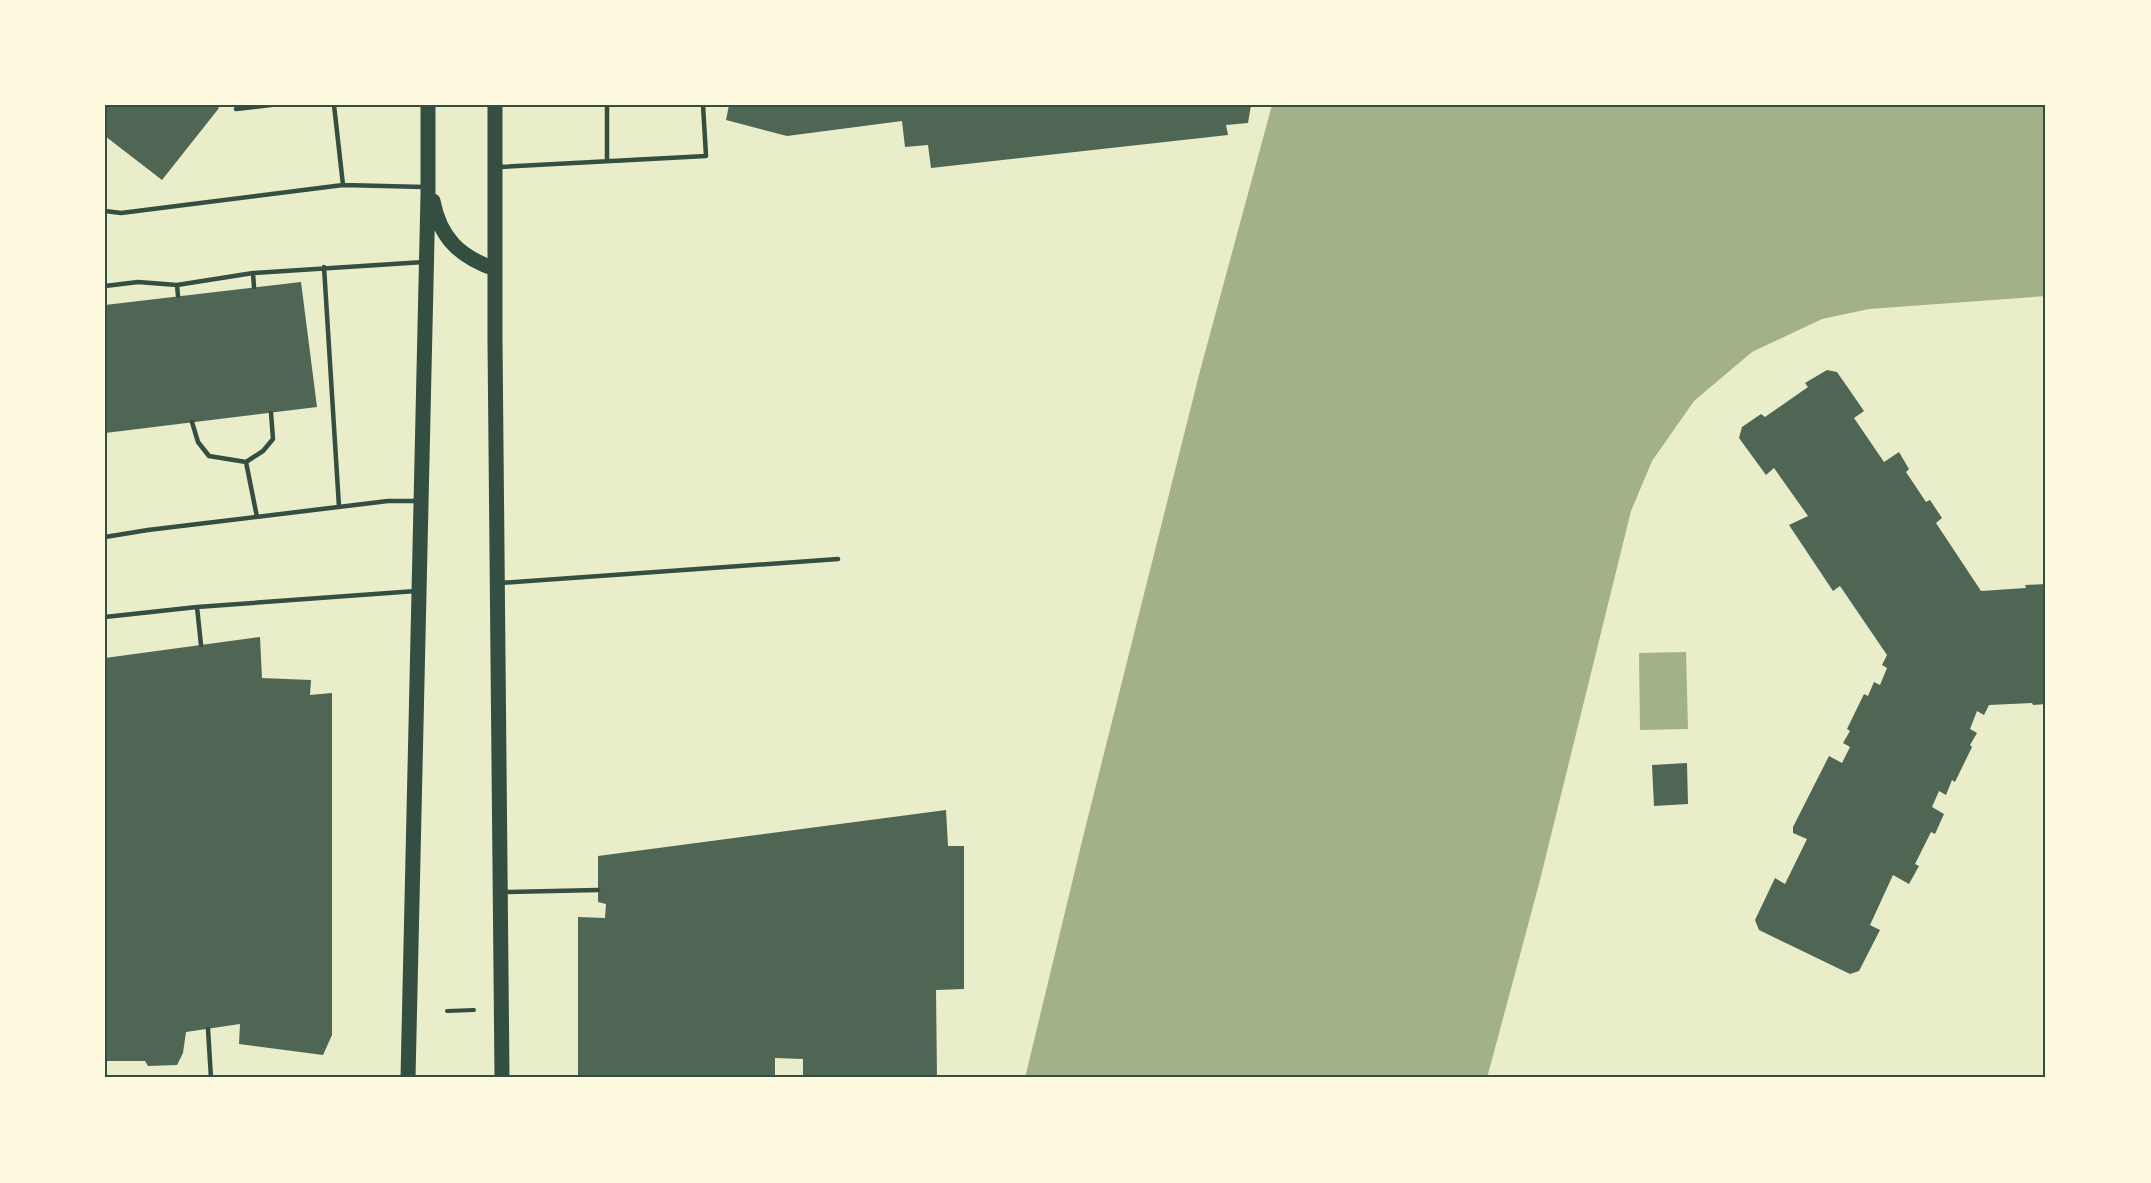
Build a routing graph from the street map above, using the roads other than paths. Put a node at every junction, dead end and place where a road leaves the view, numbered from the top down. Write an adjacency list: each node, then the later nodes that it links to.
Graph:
1 (271, 105): 7 (lane)
2 (334, 105): 11 (lane)
3 (428, 105): 10 (main road)
4 (495, 105): 9 (main road)
5 (607, 105): 8 (lane)
6 (703, 105): 8 (lane)
7 (236, 109)
8 (607, 160): 9 (lane)
9 (495, 167): 16 (main road)
10 (428, 172): 12 (main road); 16 (main road)
11 (343, 185): 12 (lane); 13 (lane)
12 (428, 188): 14 (main road)
13 (105, 211)
14 (426, 262): 15 (lane); 25 (main road)
15 (324, 267): 17 (lane); 26 (lane)
16 (495, 269): 30 (main road)
17 (253, 273): 18 (lane); 20 (lane)
18 (177, 285): 19 (lane); 21 (lane)
19 (105, 286)
20 (254, 287)
21 (178, 296)
22 (271, 413): 24 (lane)
23 (192, 422): 24 (lane)
24 (246, 462): 27 (lane)
25 (421, 501): 26 (lane); 31 (main road)
26 (339, 507): 27 (lane)
27 (257, 517): 28 (lane)
28 (105, 537)
29 (838, 559): 30 (lane)
30 (498, 583): 36 (main road)
31 (419, 590): 32 (lane); 39 (main road)
32 (197, 608): 33 (lane); 34 (lane)
33 (105, 617)
34 (201, 645)
35 (598, 890): 36 (lane)
36 (500, 892): 40 (main road)
37 (208, 1029): 38 (lane)
38 (211, 1078)
39 (408, 1078)
40 (502, 1078)

